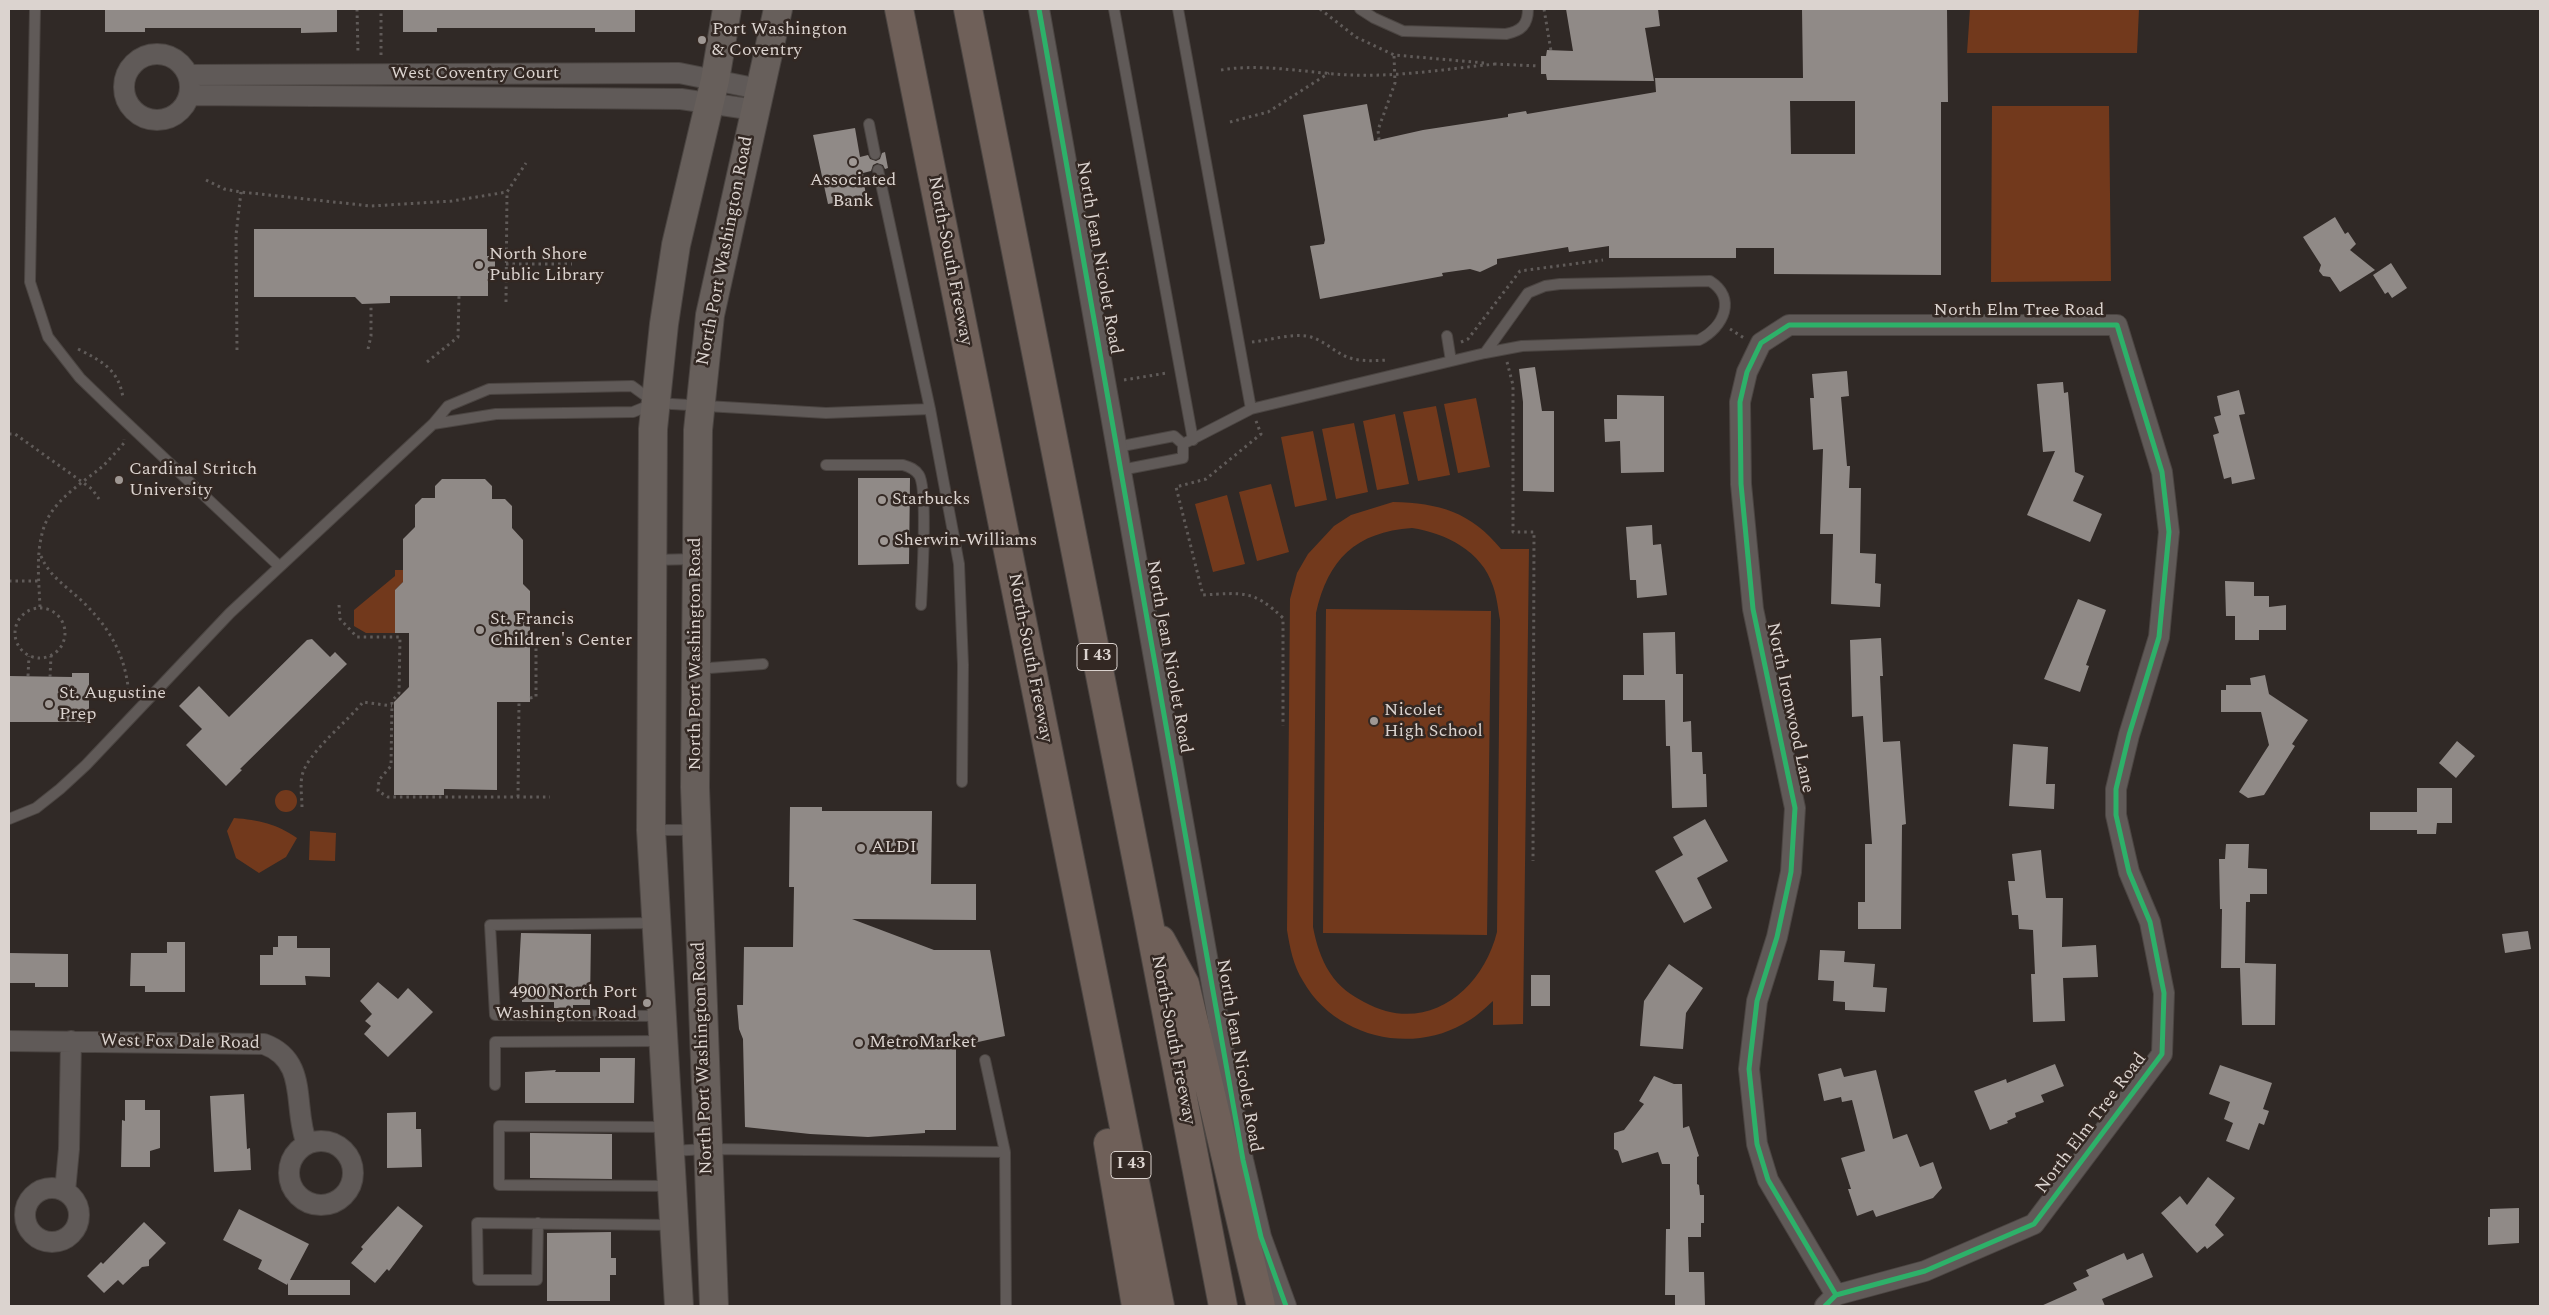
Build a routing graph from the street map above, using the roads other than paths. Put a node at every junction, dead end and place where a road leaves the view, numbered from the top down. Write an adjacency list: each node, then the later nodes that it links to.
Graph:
1 (35, 9): 33 (lane)
2 (727, 9): 12 (main road, North Port Washington Road)
3 (778, 9): 14 (main road, North Port Washington Road)
4 (899, 9): 43 (highway, North-South Freeway / I 43)
5 (968, 9): 41 (highway, North-South Freeway / I 43)
6 (1039, 9): 28 (street, North Jean Nicolet Road)
7 (1114, 9): 27 (lane)
8 (1178, 9): 25 (lane)
9 (1360, 9): 10 (lane)
10 (1528, 9)
11 (189, 75): 12 (street, West Coventry Court); 13 (street); 13 (street)
12 (712, 92): 13 (street, West Coventry Court); 14 (street, West Coventry Court); 22 (main road, North Port Washington Road)
13 (190, 95)
14 (757, 100): 23 (main road, North Port Washington Road)
15 (869, 124): 16 (lane)
16 (875, 154)
17 (878, 170): 24 (lane)
18 (1448, 341): 20 (lane)
19 (1485, 353): 19 (lane); 20 (lane)
20 (1452, 361): 25 (lane)
21 (1740, 402): 57 (street, North Ironwood Lane); 57 (street, North Elm Tree Road)
22 (655, 403): 23 (lane); 26 (lane); 26 (lane); 31 (main road, North Port Washington Road)
23 (700, 406): 24 (lane); 32 (main road, North Port Washington Road)
24 (930, 409): 37 (lane)
25 (1251, 409): 27 (lane)
26 (433, 424): 33 (lane)
27 (1188, 442): 28 (lane); 30 (lane)
28 (1117, 446): 30 (street, North Jean Nicolet Road)
29 (826, 465): 34 (lane)
30 (1121, 470): 65 (street, North Jean Nicolet Road)
31 (652, 560): 32 (lane); 39 (main road, North Port Washington Road)
32 (696, 560): 36 (main road, North Port Washington Road)
33 (279, 566): 38 (lane)
34 (921, 605)
35 (763, 664): 36 (lane)
36 (696, 669): 40 (main road, North Port Washington Road)
37 (962, 782)
38 (9, 819)
39 (651, 830): 40 (lane); 42 (main road, North Port Washington Road)
40 (696, 830): 51 (main road, North Port Washington Road)
41 (1148, 917): 63 (highway, North-South Freeway / I 43); 64 (highway)
42 (656, 923): 44 (main road, North Port Washington Road); 44 (lane)
43 (1103, 1024): 61 (highway); 62 (highway, North-South Freeway / I 43)
44 (663, 1028): 48 (lane); 49 (main road, North Port Washington Road)
45 (9, 1041): 46 (street, West Fox Dale Road)
46 (70, 1041): 50 (street, West Fox Dale Road); 54 (street)
47 (985, 1060): 52 (lane)
48 (495, 1084)
49 (670, 1139): 51 (lane); 53 (main road, North Port Washington Road); 53 (lane)
50 (307, 1144)
51 (707, 1149): 52 (lane); 59 (main road, North Port Washington Road)
52 (1005, 1152): 60 (lane)
53 (673, 1186): 56 (main road, North Port Washington Road)
54 (65, 1191)
55 (538, 1223): 55 (lane); 56 (lane)
56 (675, 1225): 58 (main road, North Port Washington Road)
57 (1831, 1301)
58 (679, 1306)
59 (714, 1306)
60 (1006, 1306)
61 (1136, 1306)
62 (1160, 1306)
63 (1223, 1306)
64 (1260, 1306)
65 (1286, 1306)

